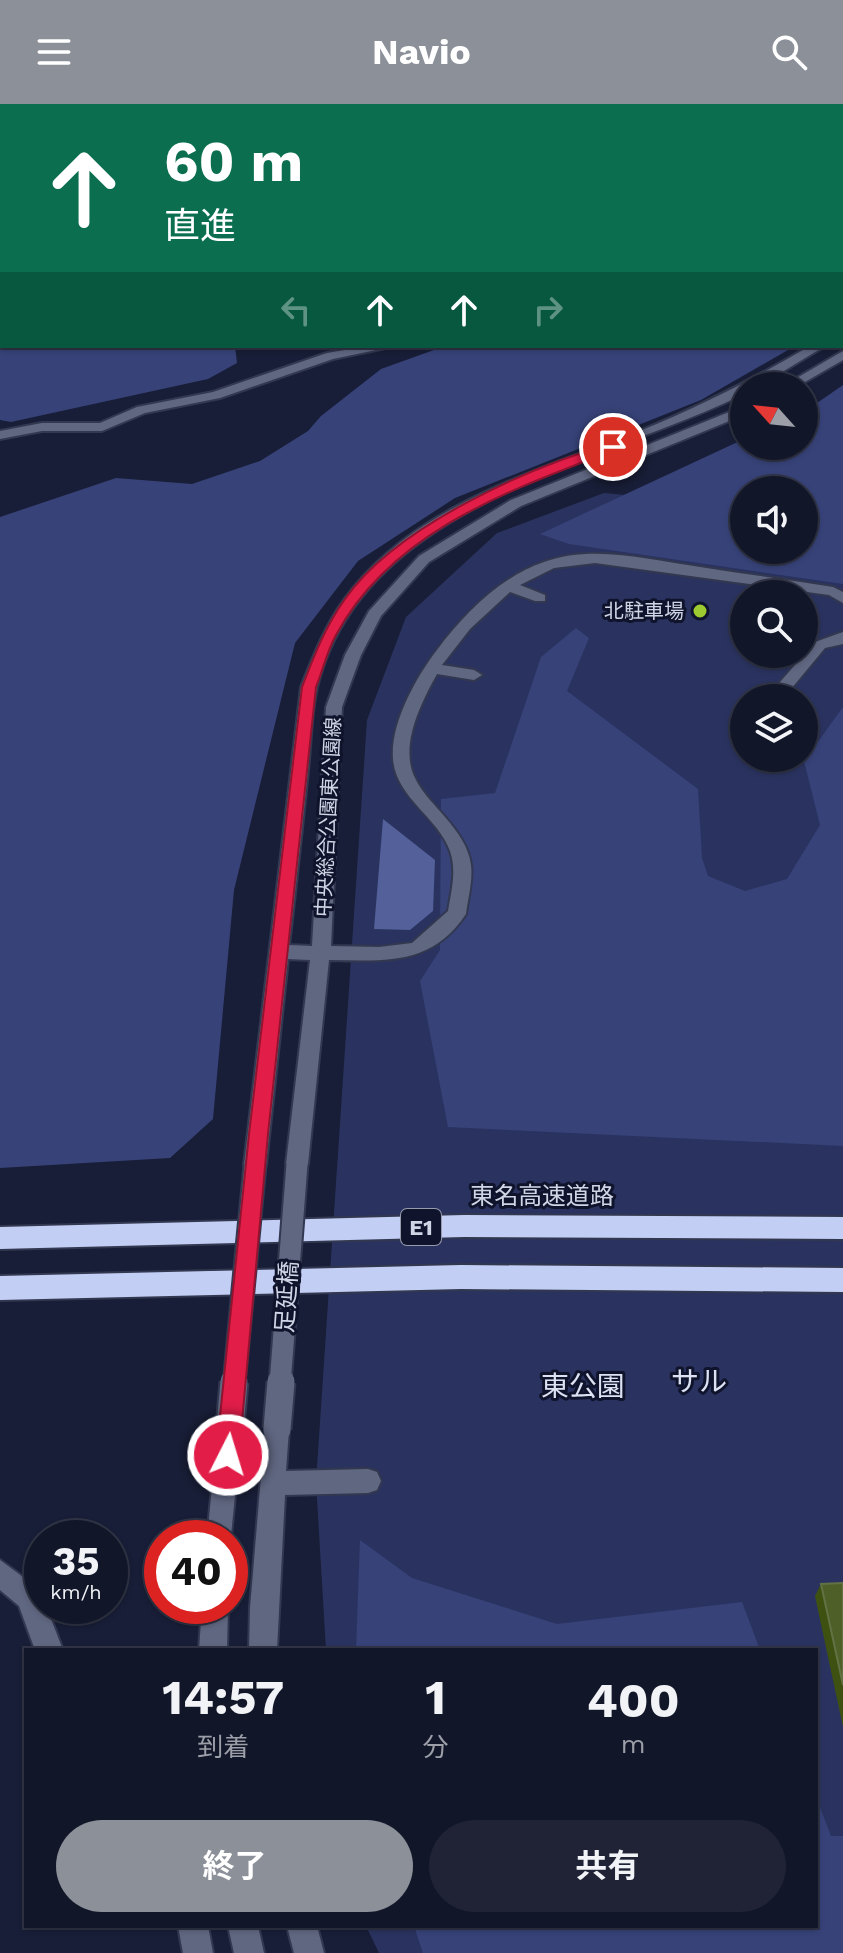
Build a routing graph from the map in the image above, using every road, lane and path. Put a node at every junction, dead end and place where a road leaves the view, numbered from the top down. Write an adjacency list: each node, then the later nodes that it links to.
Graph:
1 (377, 348): 8 (street)
2 (816, 348): 4 (street)
3 (843, 355): 5 (street)
4 (774, 372)
5 (813, 372)
6 (730, 395): 16 (street, 足延橋)
7 (730, 416): 17 (street, 中央総合公園東公園線)
8 (0, 435)
9 (510, 587): 10 (street); 11 (street); 13 (street)
10 (540, 598)
11 (843, 599)
12 (843, 637): 15 (street)
13 (430, 668): 14 (street); 17 (street)
14 (474, 675)
15 (785, 684)
16 (279, 952): 17 (street); 25 (street, 足延橋, bridge)
17 (320, 952): 18 (street, 中央総合公園東公園線)
18 (297, 1164): 24 (street, 足延橋, bridge)
19 (843, 1228): 20 (highway, 東名高速道路 / E1)
20 (0, 1238)
21 (843, 1280): 22 (highway, E1)
22 (0, 1288)
23 (368, 1481): 24 (street)
24 (273, 1483): 30 (street)
25 (222, 1520)
26 (0, 1573): 28 (street)
27 (214, 1624): 29 (street)
28 (48, 1648)
29 (213, 1648)
30 (263, 1648)
31 (193, 1928): 34 (street)
32 (243, 1928): 35 (street)
33 (303, 1928): 36 (street)
34 (198, 1953)
35 (249, 1953)
36 (309, 1953)

